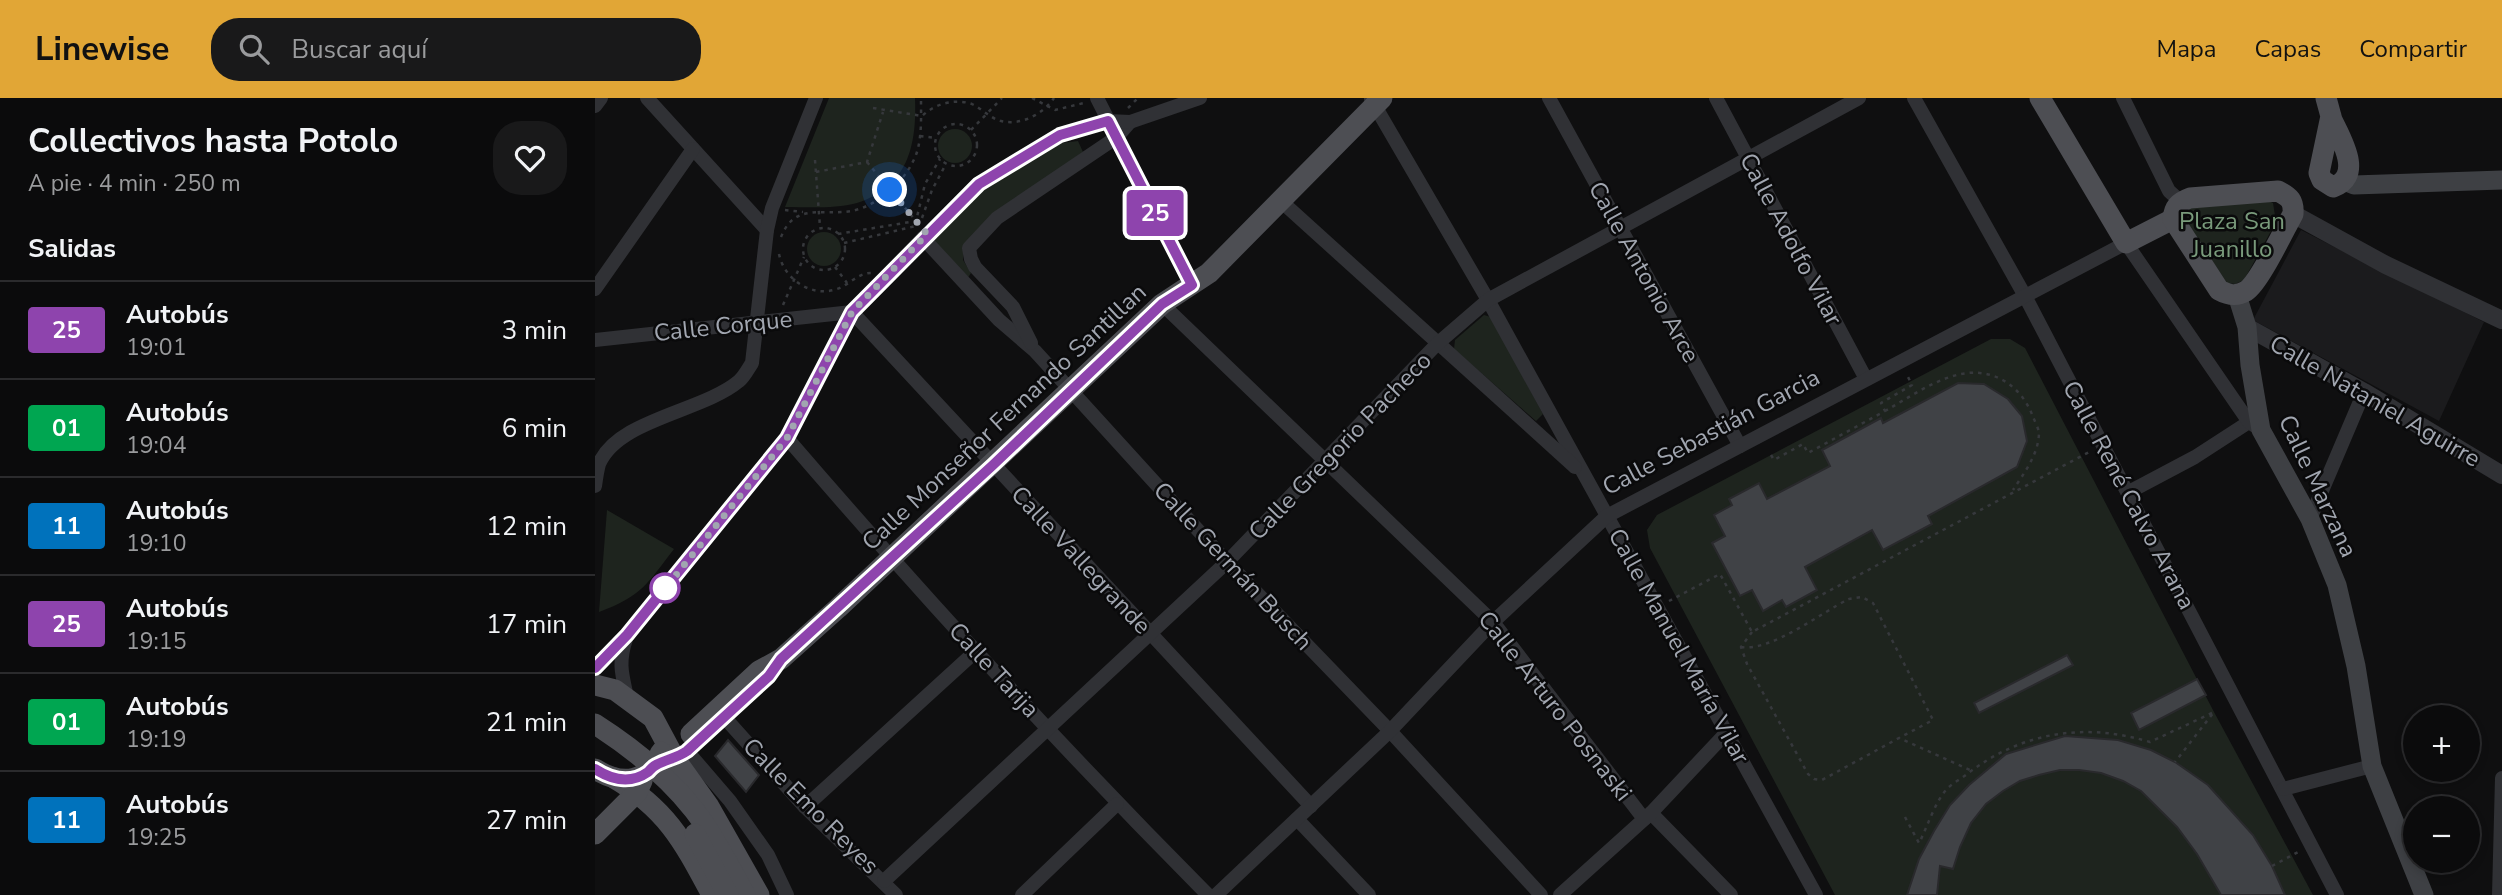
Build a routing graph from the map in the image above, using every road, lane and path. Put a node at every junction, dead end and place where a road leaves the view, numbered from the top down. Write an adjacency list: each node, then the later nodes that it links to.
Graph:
1 (601, 98): 18 (street)
2 (647, 98): 31 (street)
3 (816, 98): 46 (street)
4 (921, 98): 24 (path)
5 (1002, 98): 23 (path)
6 (1033, 98): 19 (path)
7 (1053, 98): 19 (path)
8 (1200, 98): 26 (street)
9 (1549, 98): 53 (street, Calle Antonio Arce)
10 (1716, 98): 36 (street, Calle Adolfo Vilar)
11 (1859, 98): 36 (street, Calle Gregorio Pacheco)
12 (1914, 98): 68 (street, Calle René Calvo Arana)
13 (2041, 98): 58 (main road)
14 (2123, 98): 47 (street)
15 (954, 99): 23 (path); 24 (path)
16 (1097, 99): 19 (path); 25 (street)
17 (1376, 100): 44 (main road, Calle Monseñor Fernando Santillan); 69 (street, Calle Manuel María Vilar)
18 (595, 106)
19 (1048, 106): 23 (path)
20 (2329, 107): 32 (main road); 33 (main road)
21 (873, 108): 22 (path)
22 (884, 110): 24 (path); 37 (path)
23 (987, 114): 27 (path)
24 (922, 116): 28 (path)
25 (1108, 121): 26 (street); 29 (street); 54 (street)
26 (1130, 122): 29 (street)
27 (971, 130): 30 (path); 38 (path)
28 (920, 136): 30 (path); 43 (path)
29 (1117, 137): 65 (street); 78 (street)
30 (936, 138): 34 (path)
31 (693, 149): 52 (street); 66 (street)
32 (2346, 150): 33 (main road); 42 (main road)
33 (2325, 152): 40 (main road)
34 (940, 159): 38 (path); 50 (path)
35 (815, 160): 39 (path)
36 (1748, 160): 53 (street, Calle Gregorio Pacheco); 80 (street, Calle Adolfo Vilar)
37 (867, 162): 39 (path); 43 (path)
38 (946, 164): 54 (path)
39 (816, 172): 49 (path)
40 (2322, 180): 42 (main road); 45 (main road)
41 (2502, 180): 42 (main road)
42 (2344, 181)
43 (890, 190): 49 (path); 50 (path)
44 (1282, 202): 65 (main road, Calle Monseñor Fernando Santillan); 77 (street)
45 (2292, 207): 47 (main road); 67 (main road); 73 (street)
46 (772, 208): 48 (path); 52 (street)
47 (2176, 210): 58 (main road, Calle Sebastián Garcia); 67 (main road)
48 (806, 212): 49 (path); 56 (path)
49 (819, 212): 51 (path)
50 (916, 220): 54 (path); 55 (path)
51 (820, 229): 55 (path); 60 (path)
52 (767, 230): 74 (street)
53 (1620, 230): 69 (street, Calle Gregorio Pacheco); 87 (street, Calle Antonio Arce)
54 (921, 232): 57 (path); 63 (street); 78 (street, Calle Germán Busch)
55 (838, 234): 57 (path)
56 (780, 239)
57 (844, 243): 61 (path)
58 (2126, 243): 68 (street, Calle Sebastián Garcia); 84 (street)
59 (779, 251): 62 (path)
60 (804, 257): 61 (path); 62 (path)
61 (835, 267): 64 (path)
62 (793, 279): 64 (path); 72 (path)
63 (882, 281): 64 (path); 71 (street)
64 (847, 283)
65 (1192, 285): 70 (main road, Calle Monseñor Fernando Santillan)
66 (595, 289)
67 (2237, 295): 75 (main road, Calle Marzana)
68 (2025, 296): 79 (street, Calle Sebastián Garcia); 86 (street, Calle René Calvo Arana)
69 (1489, 300): 77 (street, Calle Gregorio Pacheco); 91 (street, Calle Manuel María Vilar)
70 (1162, 304): 81 (main road, Calle Monseñor Fernando Santillan); 89 (street, Calle Arturo Posnaski)
71 (852, 312): 72 (street, Calle Corque); 85 (street); 90 (street, Calle Vallegrande)
72 (777, 320): 74 (street, Calle Corque)
73 (2502, 320)
74 (757, 322): 76 (street, Calle Corque); 93 (street)
75 (2247, 327): 82 (street, Calle Nataniel Aguirre); 84 (main road, Calle Marzana)
76 (595, 340)
77 (1437, 344): 89 (street, Calle Gregorio Pacheco); 91 (street)
78 (1035, 351): 81 (street, Calle Germán Busch)
79 (1900, 361): 80 (street, Calle Sebastián Garcia); 83 (path)
80 (1866, 379): 87 (street, Calle Sebastián Garcia)
81 (1071, 391): 90 (main road, Calle Monseñor Fernando Santillan); 99 (street, Calle Germán Busch)
82 (2364, 392): 92 (street, Calle Nataniel Aguirre); 97 (street)
83 (1885, 411): 88 (path); 95 (path)
84 (2255, 426): 94 (street); 97 (main road, Calle Marzana)
85 (787, 438): 98 (street, Calle Tarija); 104 (street)
86 (2104, 445): 94 (street, Calle René Calvo Arana); 95 (path)
87 (1740, 446): 96 (street, Calle Sebastián Garcia)
88 (1771, 455)
89 (1324, 460): 99 (street, Calle Gregorio Pacheco); 101 (street, Calle Arturo Posnaski)
90 (993, 465): 98 (main road, Calle Monseñor Fernando Santillan); 103 (street, Calle Vallegrande)
91 (1584, 475): 96 (street, Calle Manuel María Vilar)
92 (2502, 475)
93 (595, 486)
94 (2129, 492): 124 (street, Calle René Calvo Arana)
95 (2011, 493): 102 (path)
96 (1607, 516): 100 (street, Calle Manuel María Vilar); 101 (street, Calle Sebastián Garcia)
97 (2310, 519): 120 (main road, Calle Marzana)
98 (891, 558): 106 (street, Calle Tarija); 107 (main road, Calle Monseñor Fernando Santillan)
99 (1227, 562): 103 (street, Calle Gregorio Pacheco); 114 (street, Calle Germán Busch)
100 (1658, 607): 102 (path); 115 (street, Calle Manuel María Vilar)
101 (1493, 622): 114 (street, Calle Sebastián Garcia); 129 (street, Calle Arturo Posnaski)
102 (1752, 632): 105 (path)
103 (1149, 634): 113 (street, Calle Gregorio Pacheco); 127 (street, Calle Vallegrande)
104 (627, 635): 108 (street); 110 (street)
105 (1741, 647): 116 (path); 116 (path)
106 (976, 651): 113 (street, Calle Tarija); 128 (street)
107 (781, 659): 111 (main road, Calle Monseñor Fernando Santillan); 118 (main road, Calle Monseñor Fernando Santillan)
108 (595, 668)
109 (595, 685): 110 (main road)
110 (627, 697): 118 (main road)
111 (725, 718): 118 (main road, Calle Monseñor Fernando Santillan); 128 (street, Calle Emo Reyes)
112 (595, 724): 138 (main road, bridge)
113 (1048, 727): 126 (street, Calle Tarija); 135 (street, Calle Gregorio Pacheco)
114 (1390, 731): 127 (street, Calle Sebastián Garcia); 146 (street, Calle Germán Busch)
115 (1728, 731): 129 (street); 149 (street, Calle Manuel María Vilar)
116 (1899, 738): 121 (path)
117 (595, 739): 137 (main road, bridge)
118 (671, 756): 122 (main road); 125 (main road); 139 (main road); 140 (street)
119 (2175, 762): 121 (path)
120 (2372, 766): 124 (street); 151 (main road, Calle Marzana)
121 (1972, 771): 130 (path)
122 (605, 774): 125 (main road)
123 (2502, 778): 152 (street)
124 (2283, 789): 133 (street, Calle René Calvo Arana)
125 (637, 792): 132 (main road); 136 (main road)
126 (1118, 804): 142 (street); 143 (street, Calle Tarija)
127 (1311, 806): 131 (street, Calle Sebastián Garcia)
128 (805, 807): 135 (street, Calle Emo Reyes)
129 (1648, 816): 147 (street); 148 (street, Calle Arturo Posnaski)
130 (1905, 817)
131 (1297, 819): 144 (street, Calle Sebastián Garcia); 145 (street)
132 (595, 834)
133 (2311, 845): 134 (path); 150 (street, Calle René Calvo Arana)
134 (2272, 866)
135 (884, 881): 141 (street, Calle Emo Reyes)
136 (712, 895)
137 (728, 895)
138 (745, 895)
139 (759, 895)
140 (787, 895)
141 (897, 895)
142 (1022, 895)
143 (1208, 895)
144 (1216, 895)
145 (1369, 895)
146 (1541, 895)
147 (1560, 895)
148 (1731, 895)
149 (1816, 895)
150 (2337, 895)
151 (2424, 895)
152 (2499, 895)

